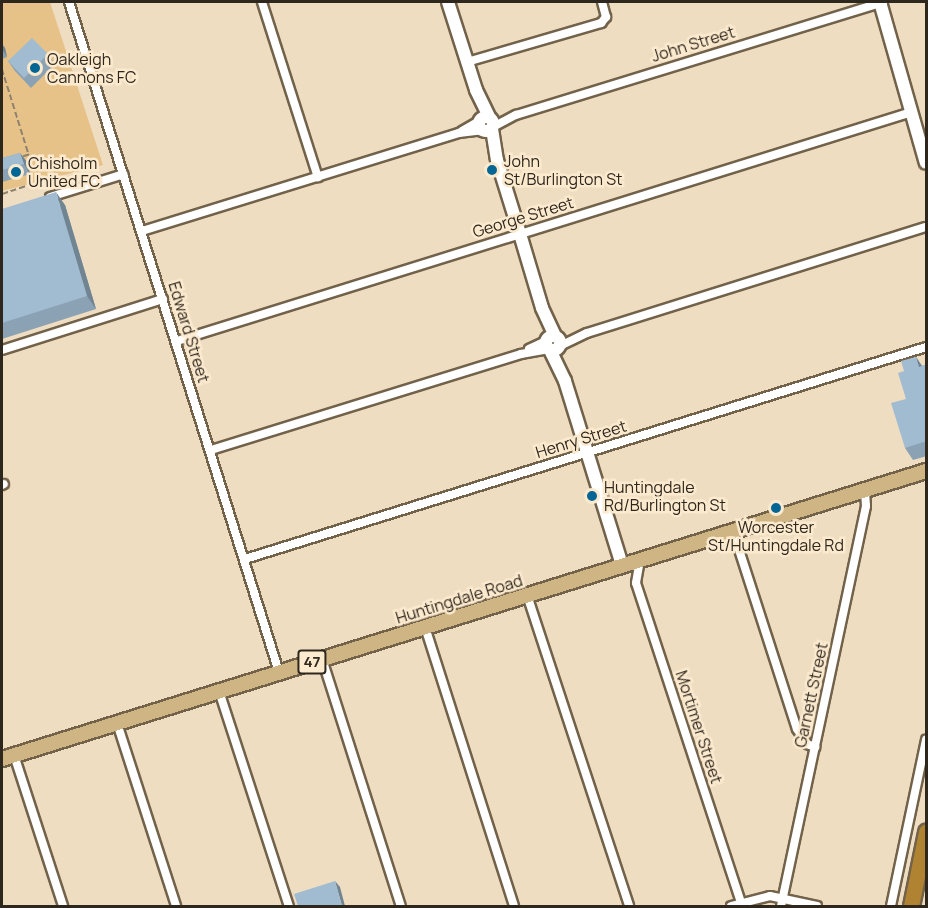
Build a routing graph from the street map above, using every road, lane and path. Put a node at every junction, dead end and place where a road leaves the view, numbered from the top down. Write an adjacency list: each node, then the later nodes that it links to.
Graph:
1 (69, 2): 12 (street, Edward Street)
2 (262, 2): 13 (street)
3 (448, 2): 6 (street)
4 (602, 2): 6 (street)
5 (881, 2): 8 (street); 9 (street, John Street)
6 (467, 62): 9 (street)
7 (2, 69): 10 (path)
8 (912, 112): 11 (street); 19 (street, George Street)
9 (486, 124): 13 (street, John Street); 19 (street)
10 (20, 158)
11 (927, 163)
12 (124, 174): 16 (street); 18 (street, Edward Street)
13 (318, 177): 18 (street, John Street)
14 (41, 181): 15 (path)
15 (2, 194)
16 (35, 202)
17 (927, 227): 22 (street)
18 (142, 231): 20 (street, Edward Street)
19 (519, 234): 21 (street, George Street); 22 (street)
20 (163, 299): 21 (street, Edward Street); 24 (street)
21 (177, 341): 25 (street, Edward Street)
22 (553, 343): 25 (street); 26 (street)
23 (927, 347): 26 (street, Henry Street)
24 (2, 350)
25 (211, 450): 30 (street, Edward Street)
26 (587, 453): 30 (street, Henry Street); 32 (street)
27 (927, 471): 28 (main road, Huntingdale Road / 47)
28 (865, 490): 29 (main road, Huntingdale Road / 47); 40 (street, Garnett Street)
29 (733, 531): 31 (main road, Huntingdale Road / 47); 40 (street)
30 (245, 559): 36 (street, Edward Street)
31 (640, 560): 32 (main road, Huntingdale Road / 47); 43 (street, Mortimer Street)
32 (622, 566): 33 (main road, Huntingdale Road / 47)
33 (527, 595): 34 (main road, Huntingdale Road / 47); 50 (street)
34 (425, 627): 35 (main road, Huntingdale Road / 47); 49 (street)
35 (322, 659): 36 (main road, Huntingdale Road / 47); 48 (street)
36 (279, 672): 37 (main road, Huntingdale Road / 47)
37 (219, 691): 38 (main road, Huntingdale Road / 47); 47 (street)
38 (117, 723): 41 (main road, Huntingdale Road / 47); 46 (street)
39 (927, 740): 53 (street)
40 (815, 747): 44 (street, Garnett Street)
41 (8, 757): 45 (street)
42 (927, 832): 54 (highway)
43 (741, 903): 44 (street); 51 (street)
44 (782, 903): 52 (street)
45 (63, 906)
46 (176, 906)
47 (289, 906)
48 (401, 906)
49 (514, 906)
50 (629, 906)
51 (731, 906)
52 (817, 906)
53 (891, 906)
54 (911, 906)

